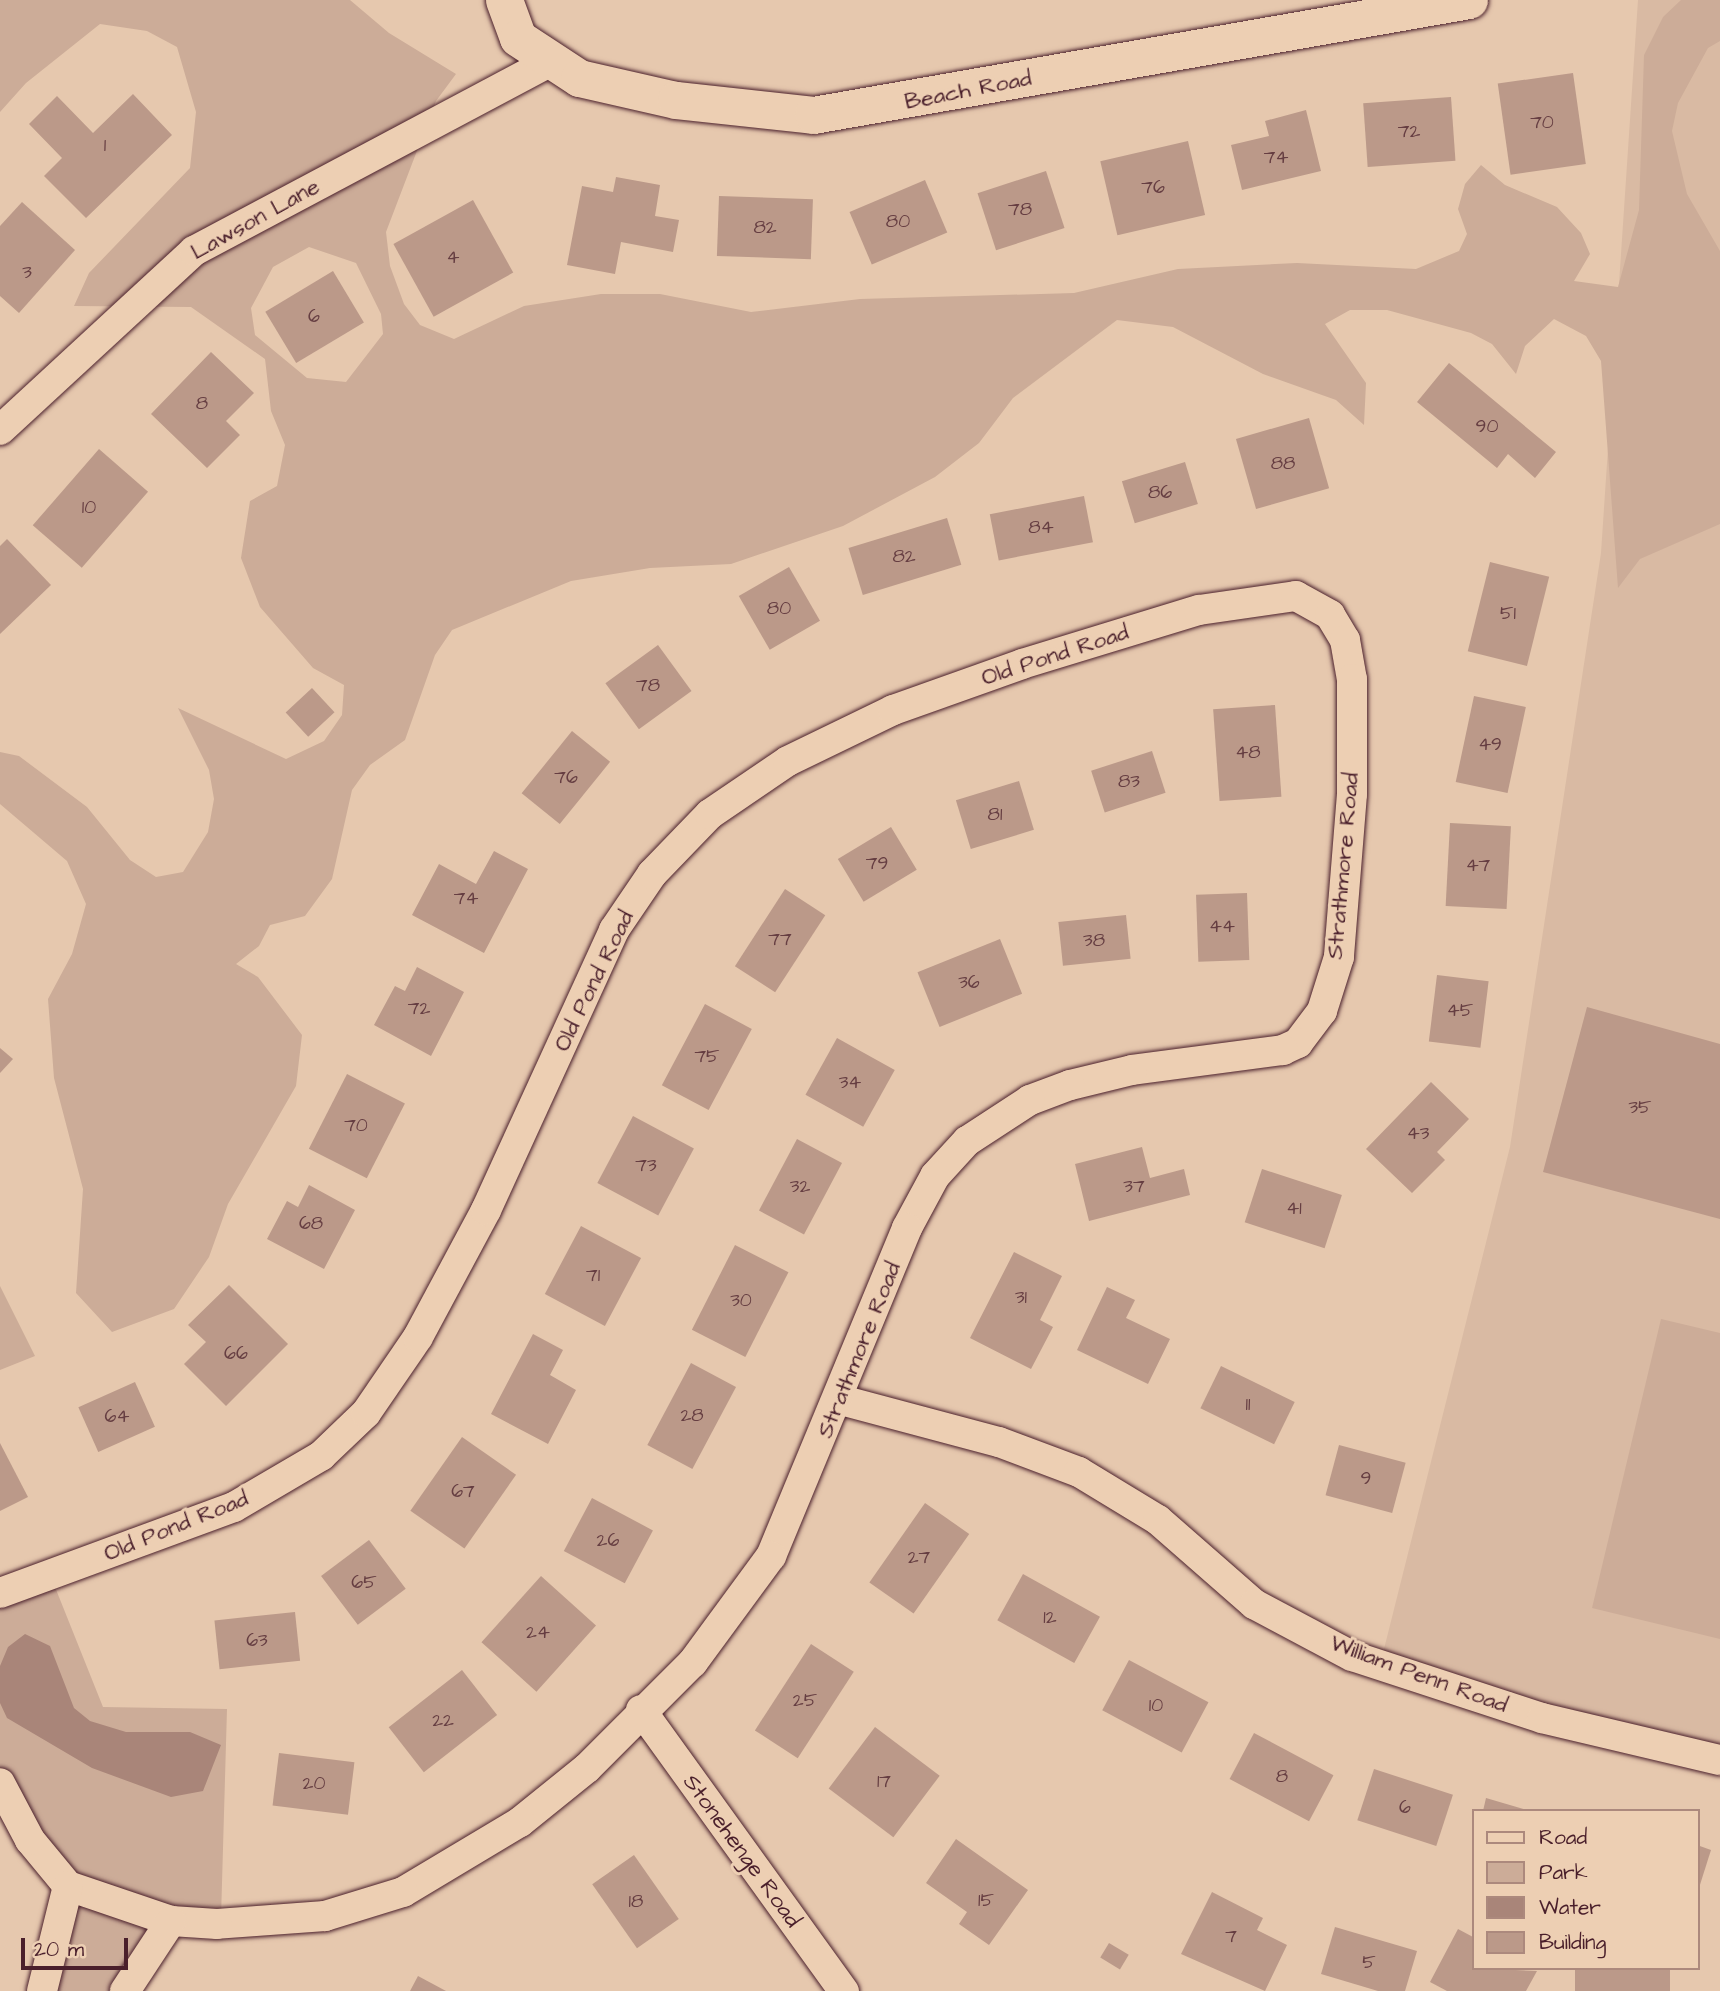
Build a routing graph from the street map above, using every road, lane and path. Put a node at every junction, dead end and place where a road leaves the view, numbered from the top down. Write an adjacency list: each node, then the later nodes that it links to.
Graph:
1 (504, 0): 3 (street, Beach Road)
2 (1469, 0): 3 (street, Beach Road)
3 (549, 62): 4 (street, Lawson Lane)
4 (0, 430)
5 (1352, 679): 6 (street, Strathmore Road); 7 (street, Old Pond Road)
6 (841, 1400): 8 (street, Strathmore Road); 9 (street, William Penn Road)
7 (0, 1593)
8 (641, 1710): 12 (street, Strathmore Road); 15 (street, Stonehenge Road)
9 (1720, 1760)
10 (0, 1783): 11 (street)
11 (68, 1886): 12 (street, Strathmore Road); 13 (street)
12 (171, 1921): 14 (street)
13 (42, 1991)
14 (125, 1991)
15 (844, 1991)

